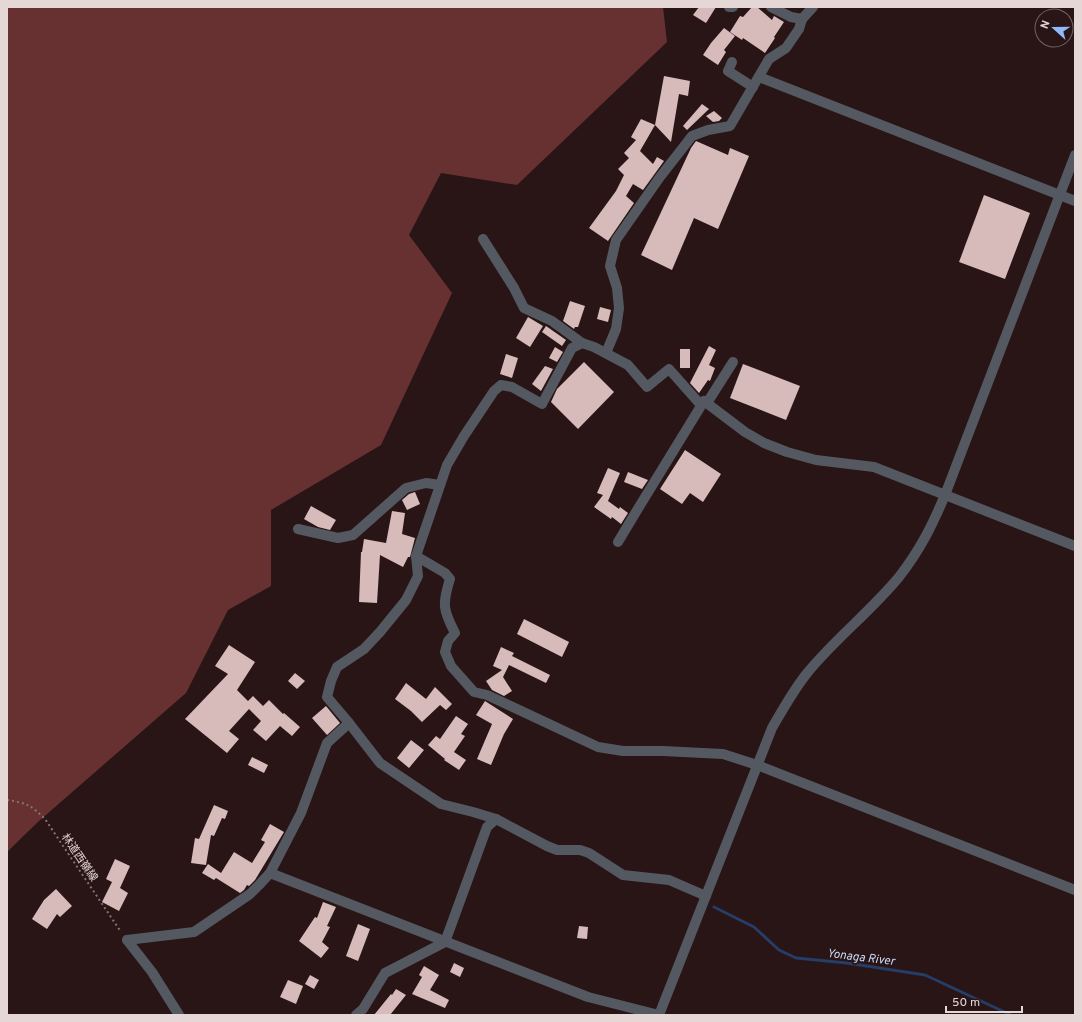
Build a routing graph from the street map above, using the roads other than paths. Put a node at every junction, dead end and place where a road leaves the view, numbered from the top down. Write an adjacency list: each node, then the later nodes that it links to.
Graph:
1 (729, 7): 2 (street)
2 (733, 7)
3 (771, 7): 5 (street)
4 (813, 7): 5 (street)
5 (802, 19): 7 (street)
6 (732, 62): 8 (street)
7 (759, 77): 8 (street); 10 (street)
8 (753, 87): 14 (street)
9 (1075, 155): 10 (street)
10 (1059, 195): 11 (street); 18 (street)
11 (1075, 201)
12 (483, 239): 13 (street)
13 (582, 343): 14 (street); 17 (street)
14 (606, 353): 16 (street)
15 (733, 362): 16 (street)
16 (706, 402): 18 (street); 20 (street)
17 (440, 485): 19 (street); 22 (street)
18 (945, 495): 21 (street); 24 (street)
19 (298, 529)
20 (618, 542)
21 (1075, 546)
22 (416, 556): 23 (street); 24 (street)
23 (349, 723): 25 (street); 26 (street)
24 (757, 765): 27 (street); 28 (street)
25 (496, 820): 28 (street); 29 (street)
26 (270, 873): 29 (street); 30 (street)
27 (1075, 890)
28 (706, 896): 32 (street)
29 (445, 942): 31 (street); 32 (street)
30 (179, 1015)
31 (356, 1015)
32 (659, 1015)

